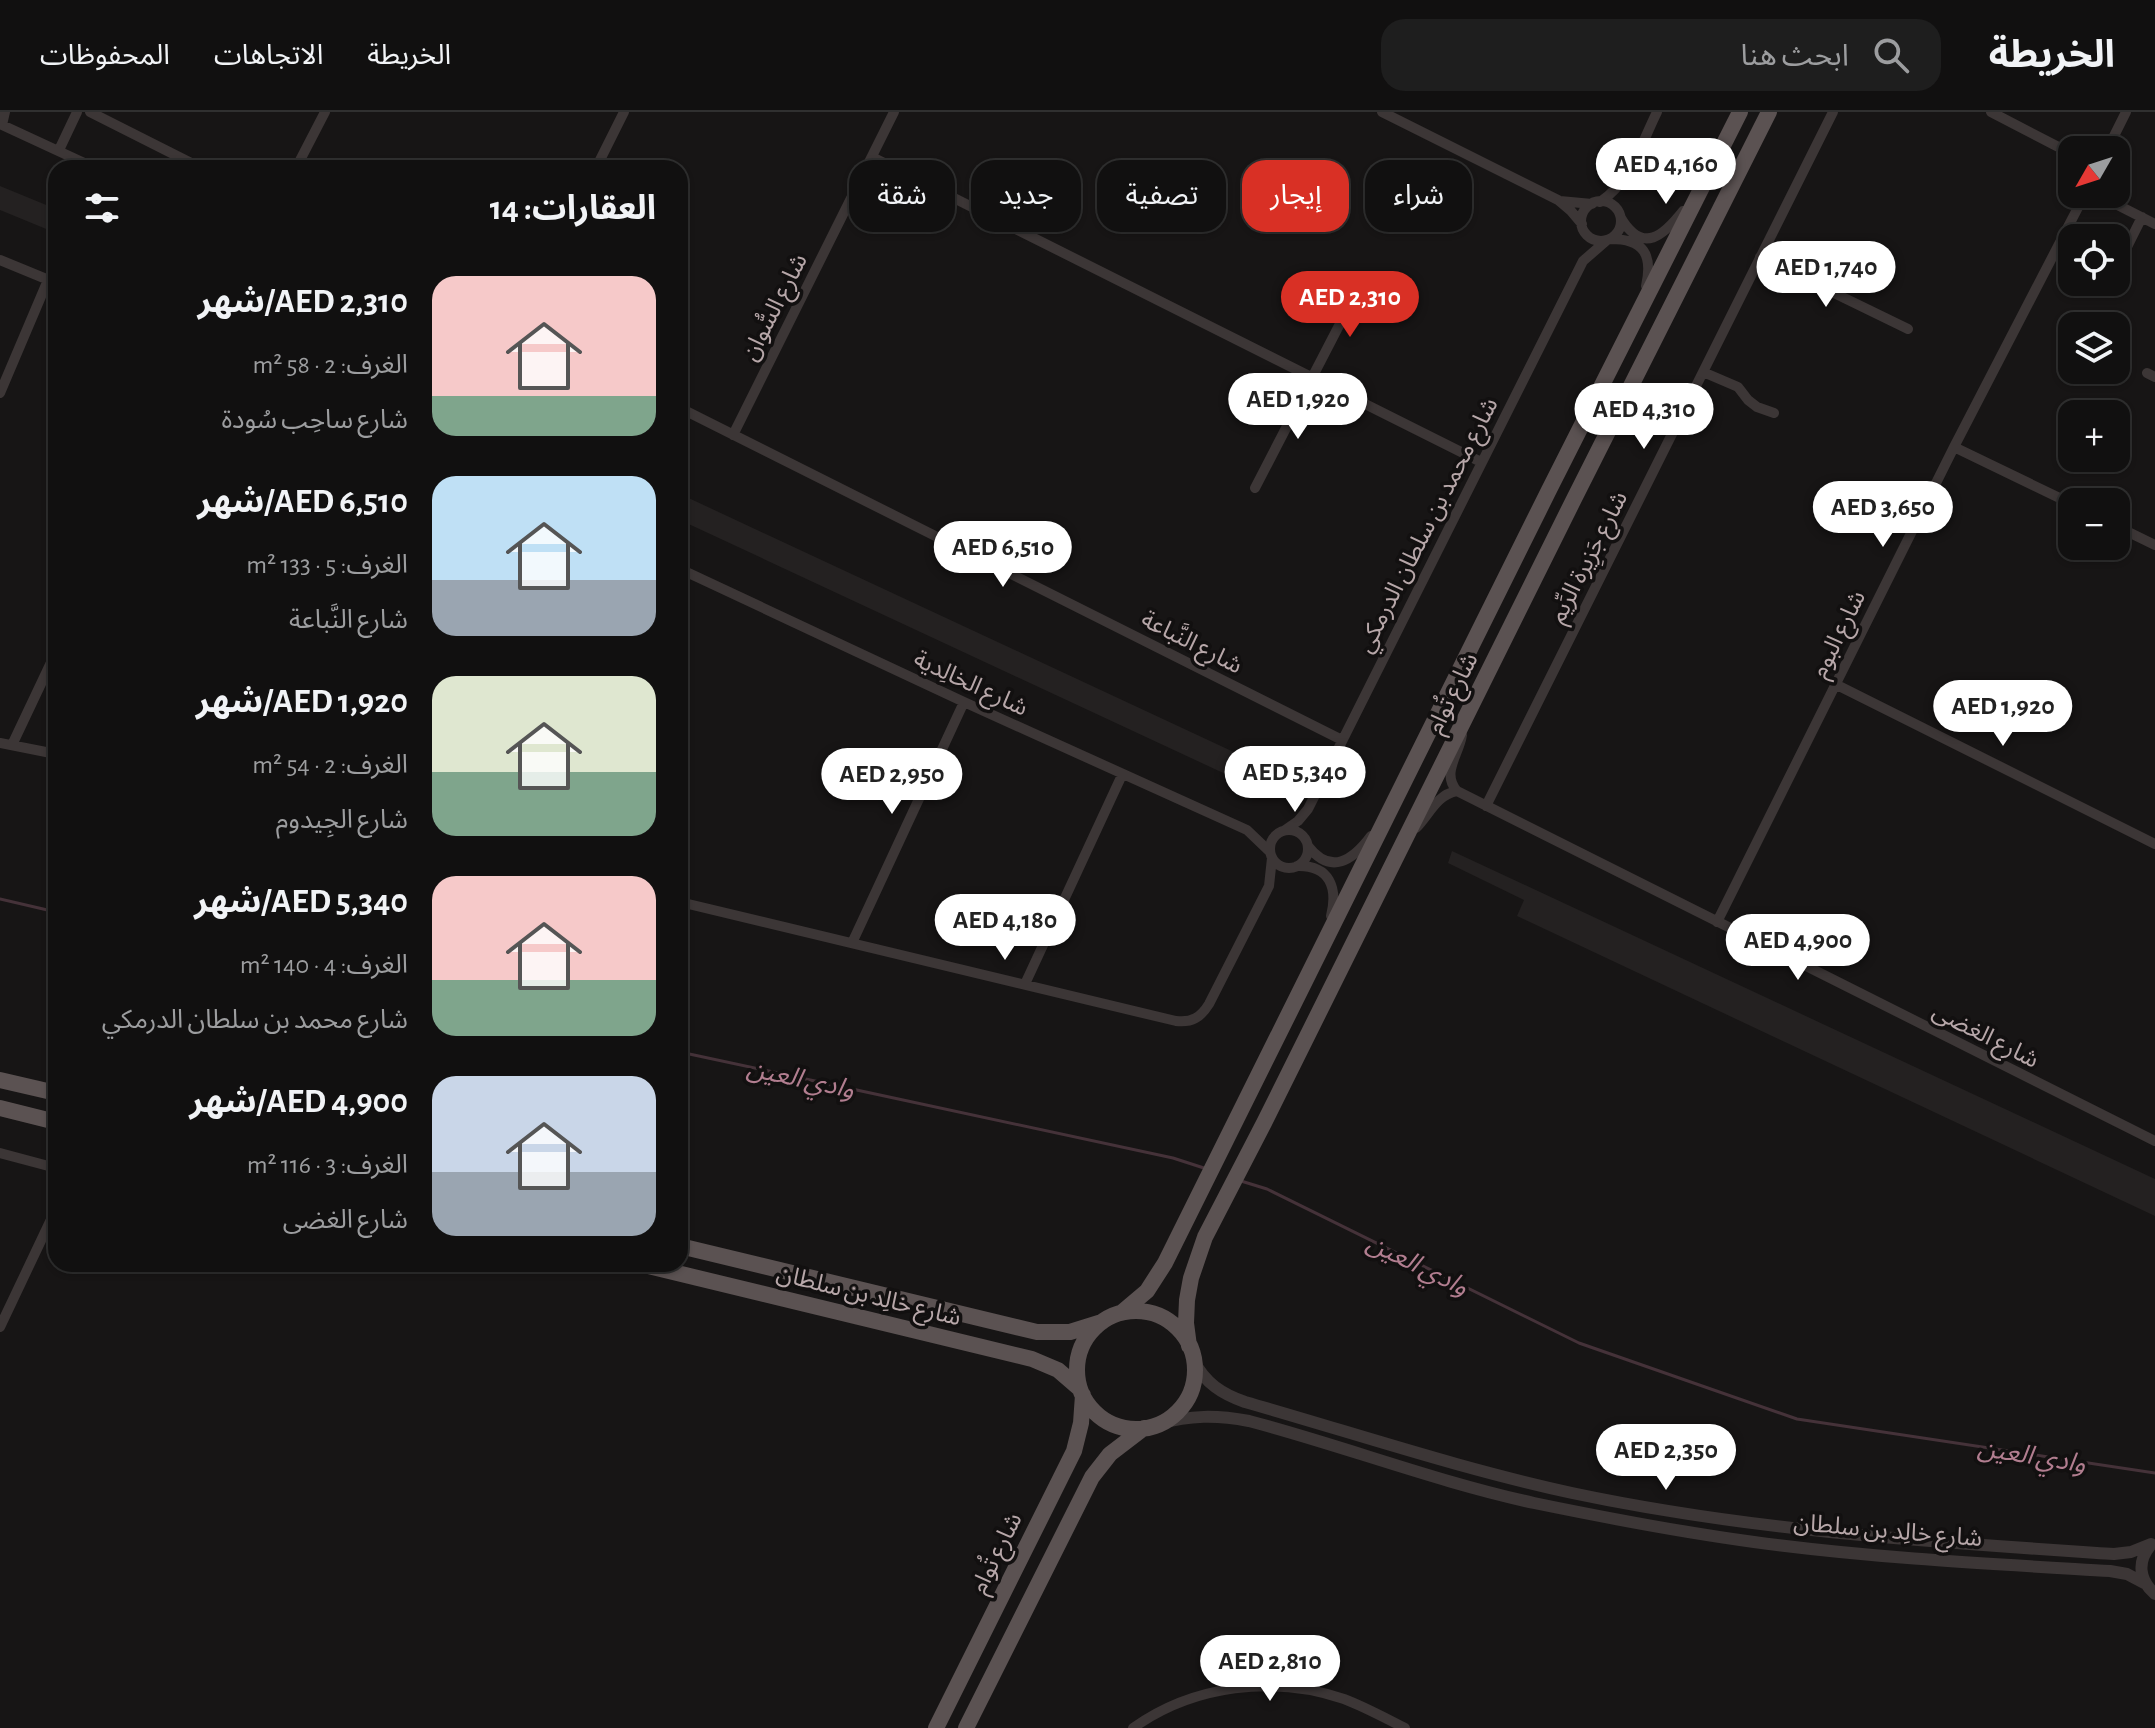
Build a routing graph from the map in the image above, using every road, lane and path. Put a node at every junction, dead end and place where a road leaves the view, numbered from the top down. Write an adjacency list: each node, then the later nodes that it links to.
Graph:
1 (5, 112): 14 (street)
2 (77, 112): 17 (street)
3 (90, 112): 20 (street)
4 (325, 112): 21 (street)
5 (624, 112): 22 (street)
6 (894, 112): 18 (street, شارع السُّوان)
7 (1382, 112): 25 (street)
8 (1657, 112): 23 (street)
9 (1740, 112): 24 (main road, شارع تُوام)
10 (1769, 112): 59 (main road, شارع تُوام)
11 (1833, 112): 35 (street, شارع جَزِيرة الرِّيم)
12 (1991, 112): 16 (street)
13 (2126, 112): 15 (street)
14 (1, 124): 17 (street)
15 (2114, 136)
16 (2058, 147)
17 (59, 150): 19 (street)
18 (872, 157): 44 (street); 48 (street, شارع السُّوان)
19 (79, 160)
20 (185, 160)
21 (300, 160)
22 (600, 160)
23 (1622, 181): 26 (street); 29 (street)
24 (1704, 183): 29 (street); 41 (main road, شارع تُوام)
25 (1558, 200): 26 (street); 32 (street)
26 (1596, 203): 29 (street); 32 (street)
27 (2078, 208): 49 (street, شارع البوم)
28 (2124, 208): 30 (street)
29 (1620, 216): 33 (street)
30 (2142, 217): 31 (street); 34 (street)
31 (2155, 224)
32 (1582, 226): 33 (street); 37 (street, شارع محمد بن سلطان الدرمكي)
33 (1608, 240): 37 (street, شارع محمد بن سلطان الدرمكي); 41 (street)
34 (2130, 241)
35 (1760, 257): 42 (street); 43 (street, شارع جَزِيرة الرِّيم)
36 (0, 260): 38 (street)
37 (1583, 261): 50 (street, شارع محمد بن سلطان الدرمكي)
38 (48, 280)
39 (1360, 285): 44 (street)
40 (48, 291): 45 (street)
41 (1641, 309): 67 (main road, شارع تُوام)
42 (1908, 329)
43 (1703, 372): 47 (street); 65 (street, شارع جَزِيرة الرِّيم)
44 (1311, 378): 50 (street); 51 (street)
45 (0, 393)
46 (688, 412): 48 (street, شارع النَّباعة)
47 (1774, 413)
48 (733, 435): 60 (street, شارع النَّباعة)
49 (1954, 447): 52 (street); 57 (street, شارع البوم)
50 (1481, 462): 60 (street, شارع محمد بن سلطان الدرمكي)
51 (1255, 488)
52 (2058, 497)
53 (2130, 533): 54 (street)
54 (2155, 545)
55 (688, 573): 58 (street, شارع الخالِدية)
56 (48, 667): 61 (street)
57 (1835, 684): 72 (street); 77 (street, شارع البوم)
58 (964, 702): 63 (street, شارع الخالِدية); 78 (street)
59 (1462, 726): 64 (street); 70 (main road, شارع تُوام)
60 (1342, 740): 66 (street, شارع محمد بن سلطان الدرمكي)
61 (6, 744): 62 (street)
62 (48, 752)
63 (1122, 775): 68 (street, شارع الخالِدية); 80 (street)
64 (1457, 791): 65 (street, شارع الغضى); 70 (street)
65 (1486, 806): 77 (street, شارع الغضى)
66 (1308, 809): 69 (street, شارع محمد بن سلطان الدرمكي); 71 (street, شارع محمد بن سلطان الدرمكي)
67 (1389, 812): 71 (street); 79 (main road, شارع تُوام)
68 (1247, 830): 69 (street, شارع الخالِدية); 73 (street, شارع الخالِدية)
69 (1282, 831): 71 (street); 73 (street)
70 (1406, 838): 94 (main road, شارع تُوام)
71 (1307, 843): 74 (street)
72 (2155, 844)
73 (1271, 855): 74 (street); 75 (street)
74 (1294, 867): 75 (street); 79 (street)
75 (1269, 886): 80 (street)
76 (688, 904): 78 (street)
77 (1717, 922): 85 (street, شارع الغضى)
78 (852, 943): 80 (street)
79 (1325, 943): 91 (main road, شارع تُوام)
80 (1025, 984)
81 (0, 1080): 82 (main road)
82 (48, 1091)
83 (0, 1108): 84 (main road)
84 (48, 1120)
85 (2155, 1141)
86 (0, 1153): 87 (street)
87 (48, 1166)
88 (48, 1226): 93 (street)
89 (688, 1248): 92 (main road, شارع خالِد بن سلطان)
90 (673, 1272): 95 (main road, شارع خالِد بن سلطان)
91 (1121, 1313): 92 (main road); 94 (main road)
92 (1102, 1322): 95 (main road)
93 (0, 1327)
94 (1192, 1354): 96 (main road); 97 (street, شارع خالِد بن سلطان)
95 (1082, 1392): 96 (main road); 99 (main road, شارع تُوام)
96 (1152, 1426): 98 (street, شارع خالِد بن سلطان); 100 (main road)
97 (2153, 1542): 98 (street)
98 (2153, 1592)
99 (936, 1728)
100 (966, 1728)
101 (1133, 1728): 102 (street)
102 (1405, 1728)

